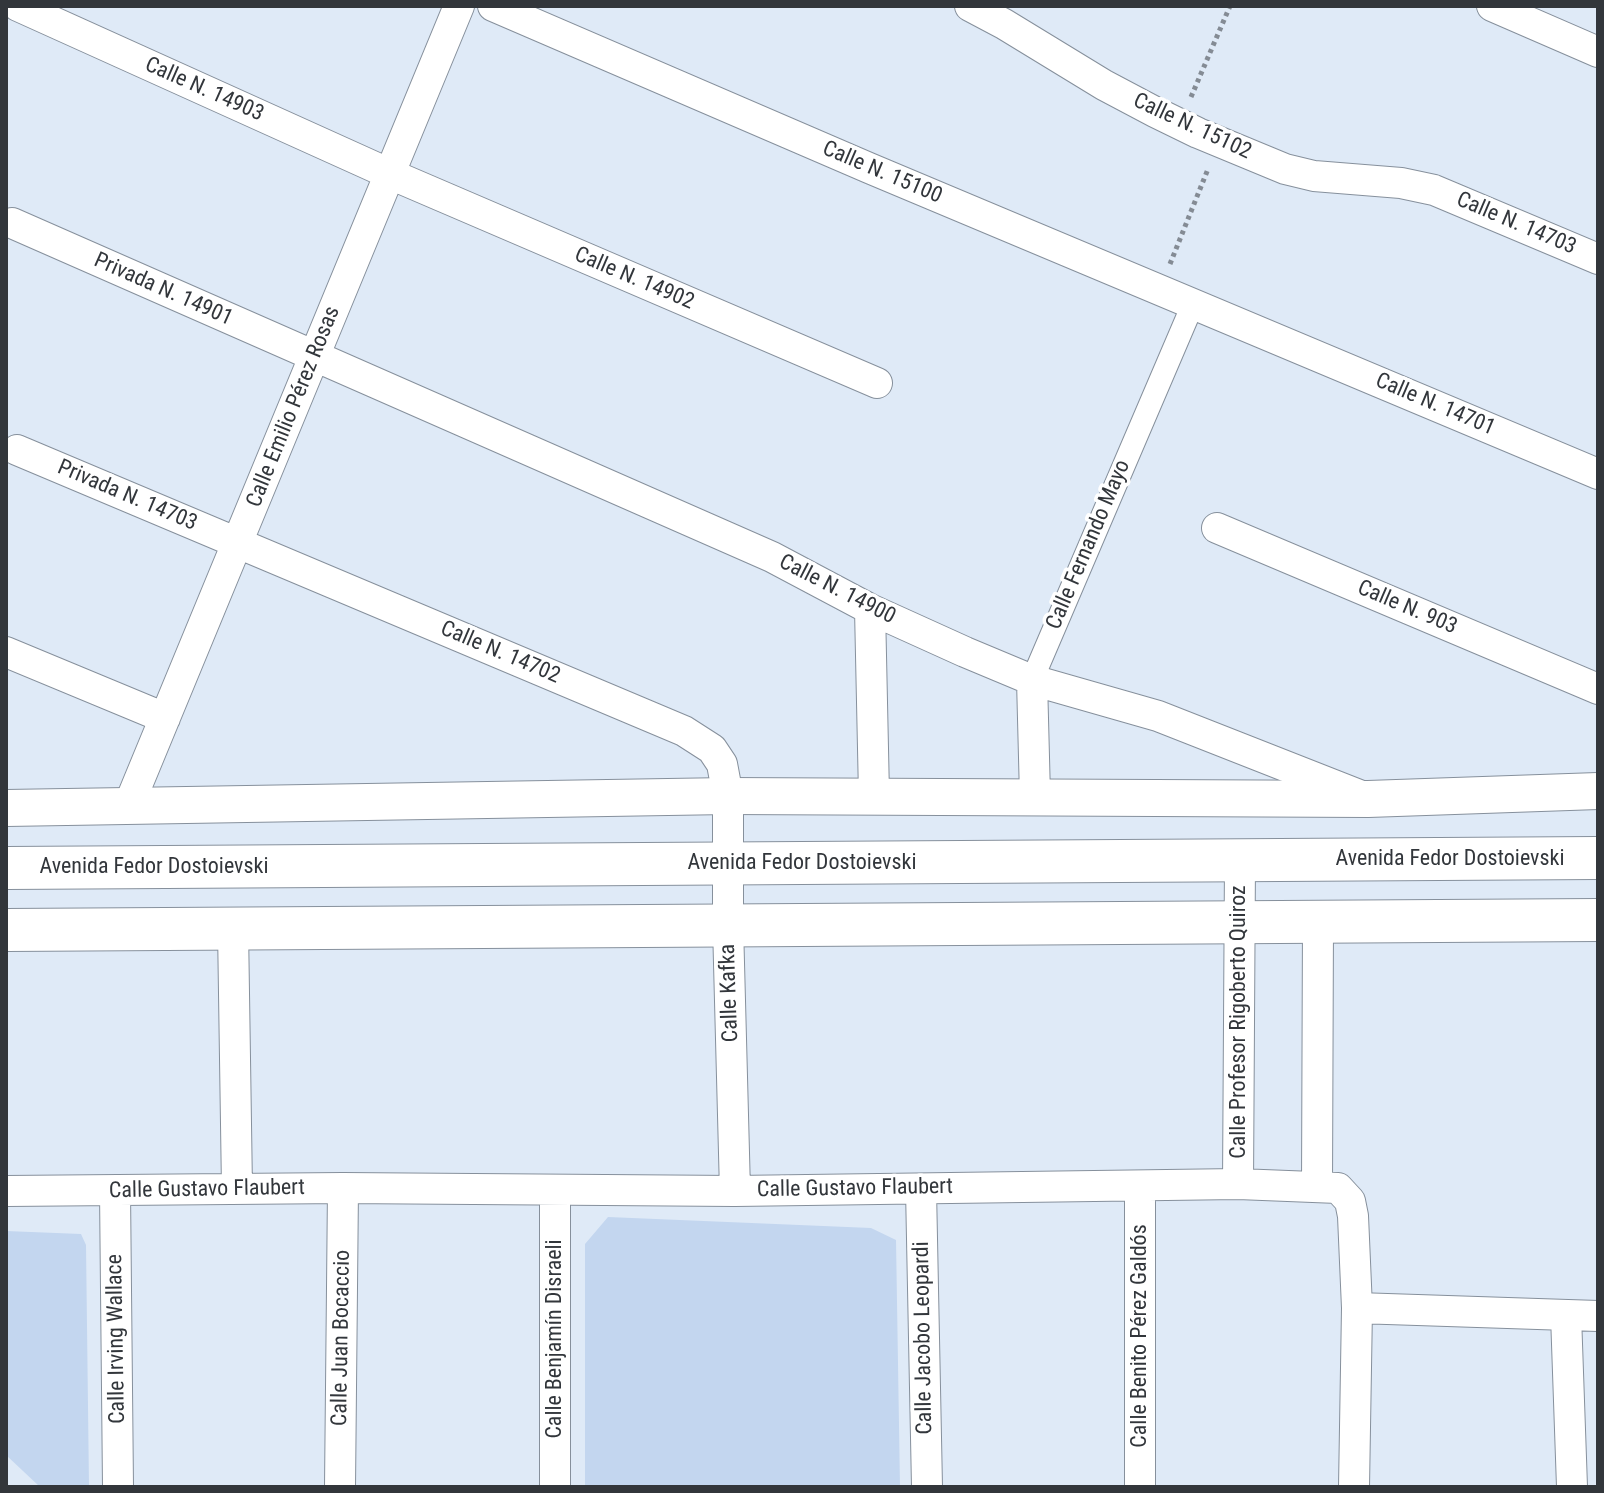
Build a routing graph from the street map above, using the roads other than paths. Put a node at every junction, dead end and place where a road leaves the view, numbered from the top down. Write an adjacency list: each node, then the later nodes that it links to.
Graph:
1 (18, 6): 7 (street, Calle N. 14903)
2 (459, 6): 7 (street, Calle Emilio Pérez Rosas)
3 (493, 6): 11 (street, Calle N. 15100)
4 (970, 6): 8 (street, Calle N. 15102)
5 (1492, 6): 6 (street)
6 (1598, 52)
7 (390, 174): 13 (street, Calle Emilio Pérez Rosas); 14 (street, Calle N. 14902)
8 (1434, 190): 10 (street, Calle N. 14703)
9 (12, 223): 13 (street, Privada N. 14901)
10 (1598, 259)
11 (1193, 304): 12 (street, Calle N. 15100); 21 (street, Calle Fernando Mayo)
12 (1271, 337): 16 (street, Calle N. 14701)
13 (315, 357): 18 (street, Calle Emilio Pérez Rosas); 19 (street, Calle N. 14900)
14 (877, 383)
15 (17, 450): 18 (street, Privada N. 14703)
16 (1598, 474)
17 (1217, 528): 22 (street, Calle N. 903)
18 (238, 543): 23 (street, Calle Emilio Pérez Rosas); 26 (street, Calle N. 14702)
19 (870, 609): 21 (street, Calle N. 14900); 25 (street)
20 (6, 652): 23 (street)
21 (1032, 680): 27 (street, Calle Fernando Mayo); 28 (street, Calle N. 14900)
22 (1598, 689)
23 (165, 718): 29 (street, Calle Emilio Pérez Rosas)
24 (1598, 791): 28 (street)
25 (874, 795): 26 (street); 27 (street)
26 (728, 796): 29 (street); 33 (street, Calle Kafka)
27 (1035, 796): 28 (street)
28 (1368, 799)
29 (128, 807): 30 (street)
30 (6, 808)
31 (1598, 858): 32 (main road, Avenida Fedor Dostoievski)
32 (1240, 861): 33 (main road, Avenida Fedor Dostoievski); 36 (street, Calle Profesor Rigoberto Quiroz)
33 (727, 864): 34 (main road, Avenida Fedor Dostoievski); 38 (street, Calle Kafka)
34 (6, 868)
35 (1598, 920): 37 (main road)
36 (1240, 922): 37 (main road); 38 (main road); 41 (street, Calle Profesor Rigoberto Quiroz)
37 (1318, 922): 43 (street)
38 (728, 925): 39 (main road); 50 (street, Calle Kafka)
39 (233, 928): 40 (main road); 45 (street)
40 (6, 930)
41 (1238, 1184): 42 (street, Calle Gustavo Flaubert); 43 (street, Calle Gustavo Flaubert)
42 (1140, 1186): 46 (street, Calle Gustavo Flaubert); 58 (street, Calle Benito Pérez Galdós)
43 (1317, 1186): 51 (street, Calle Gustavo Flaubert)
44 (343, 1188): 45 (street, Calle Gustavo Flaubert); 49 (street, Calle Gustavo Flaubert); 55 (street, Calle Juan Bocaccio)
45 (237, 1189): 48 (street, Calle Gustavo Flaubert)
46 (921, 1189): 50 (street, Calle Gustavo Flaubert); 57 (street, Calle Jacobo Leopardi)
47 (6, 1191): 48 (street, Calle Gustavo Flaubert)
48 (115, 1191): 54 (street, Calle Irving Wallace)
49 (555, 1191): 50 (street, Calle Gustavo Flaubert); 56 (street, Calle Benjamín Disraeli)
50 (735, 1191)
51 (1357, 1308): 52 (street); 59 (street)
52 (1566, 1315): 53 (street); 60 (street)
53 (1598, 1316)
54 (118, 1487)
55 (340, 1487)
56 (555, 1487)
57 (927, 1487)
58 (1140, 1487)
59 (1354, 1487)
60 (1572, 1487)

